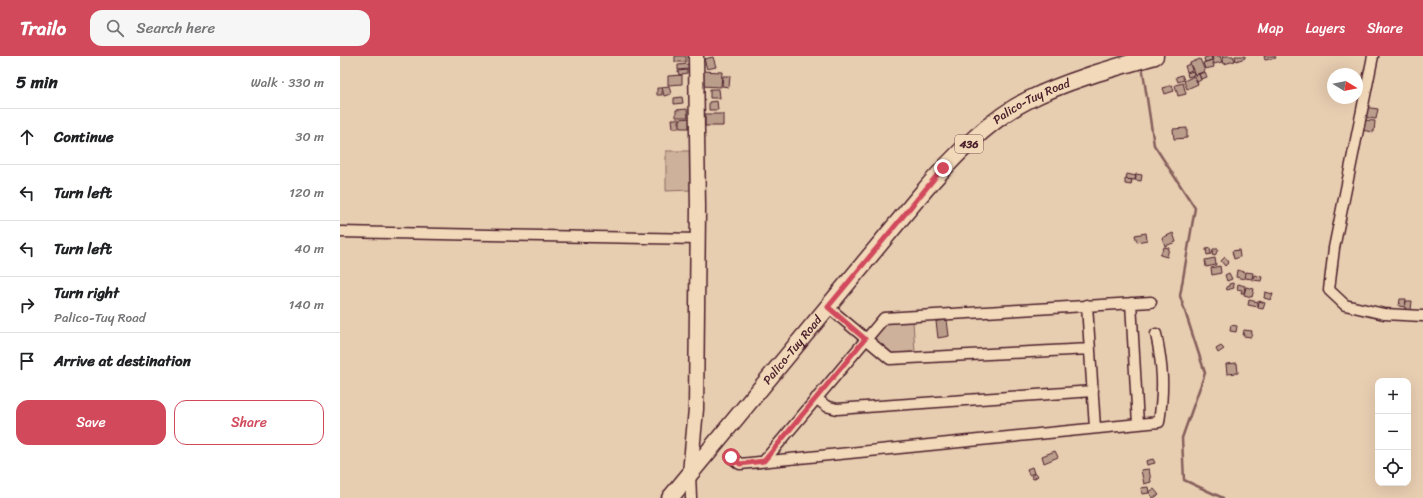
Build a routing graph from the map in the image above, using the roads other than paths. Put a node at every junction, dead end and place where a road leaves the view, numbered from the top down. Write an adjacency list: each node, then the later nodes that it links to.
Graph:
1 (696, 56): 5 (street)
2 (1155, 56): 9 (main road, Palico-Tuy Road / 436)
3 (1373, 56): 10 (street)
4 (340, 232): 5 (street)
5 (698, 239): 20 (street)
6 (1151, 302): 7 (street)
7 (1131, 303): 8 (street); 16 (street)
8 (1087, 305): 12 (street); 13 (street)
9 (828, 307): 12 (street); 20 (main road, Palico-Tuy Road / 436)
10 (1423, 316)
11 (1156, 334): 16 (street)
12 (865, 339): 13 (street); 15 (street)
13 (1090, 349): 14 (street)
14 (1092, 391): 15 (street); 17 (street)
15 (816, 398): 19 (street)
16 (1138, 424): 17 (street)
17 (1095, 428): 19 (street)
18 (731, 457): 19 (street)
19 (764, 461)
20 (690, 474): 21 (main road, Palico-Tuy Road / 436); 22 (street)
21 (670, 498)
22 (691, 498)

